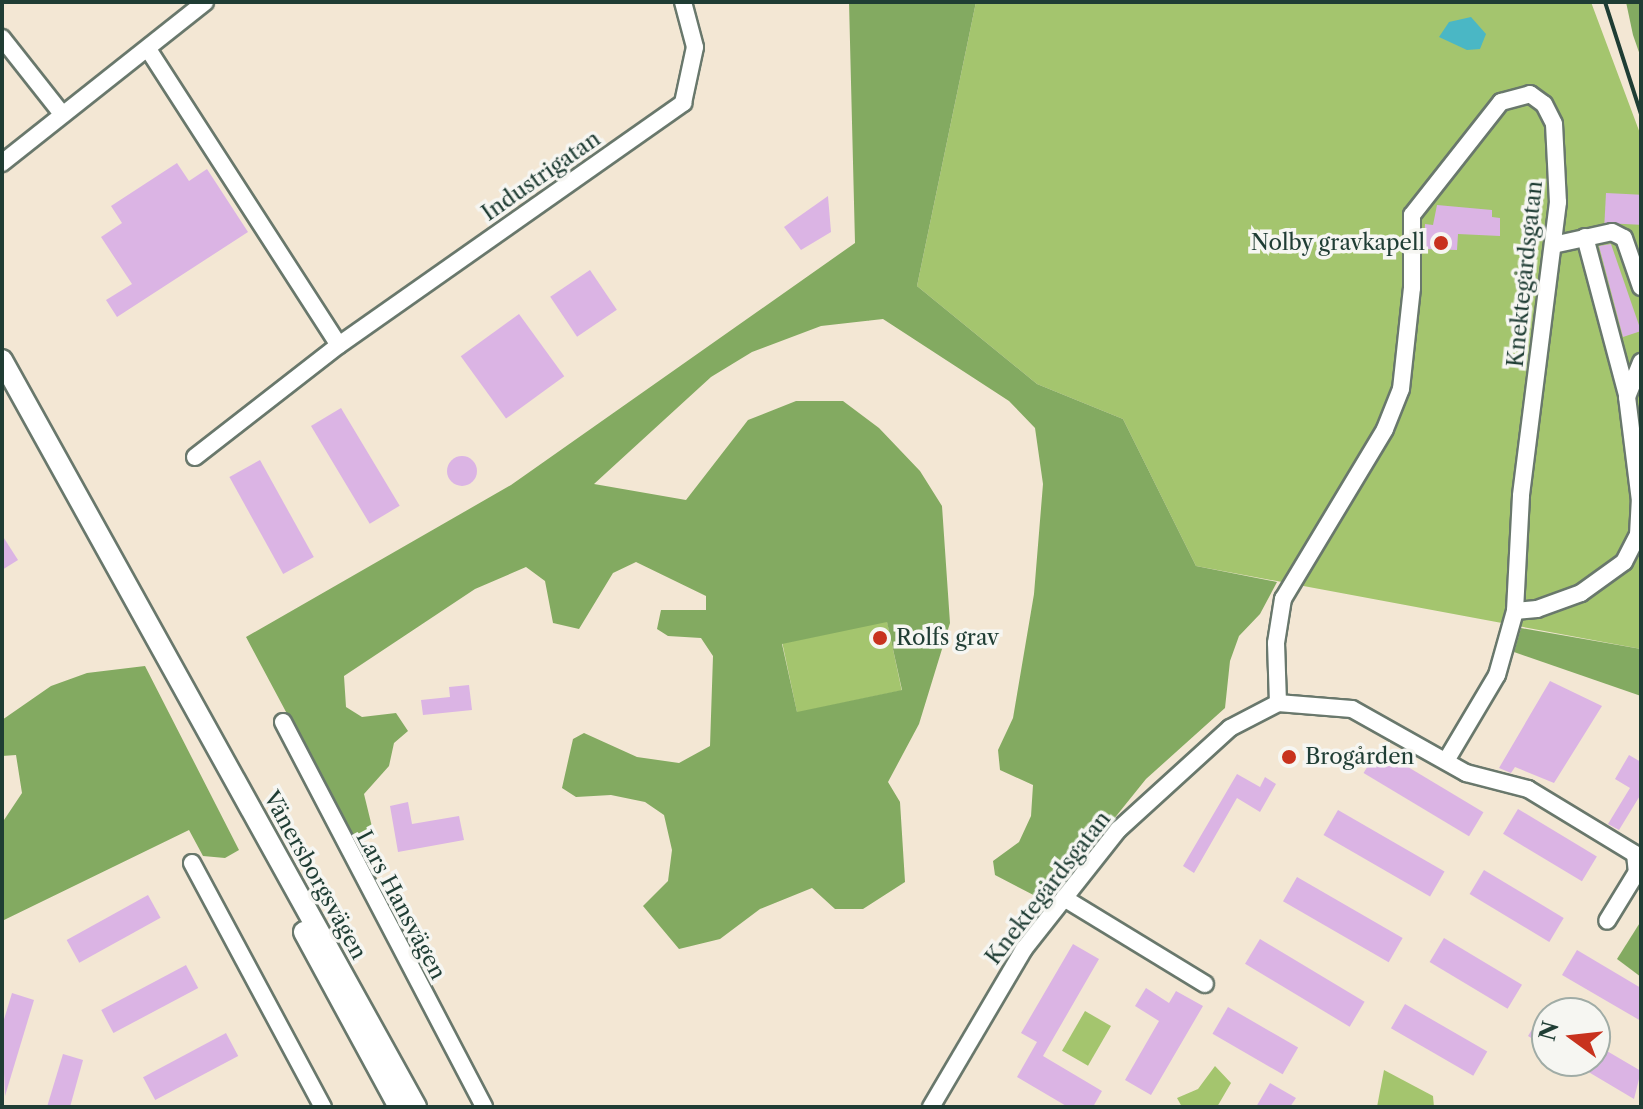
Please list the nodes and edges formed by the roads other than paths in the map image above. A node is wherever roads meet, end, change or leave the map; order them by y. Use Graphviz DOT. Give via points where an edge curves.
graph roads {
  1 [pos="205,2"];
  2 [pos="683,2"];
  3 [pos="2,38"];
  4 [pos="148,49"];
  5 [pos="62,114"];
  6 [pos="2,163"];
  7 [pos="1585,237"];
  8 [pos="1553,245"];
  9 [pos="1641,287"];
  10 [pos="339,345"];
  11 [pos="2,360"];
  12 [pos="1641,362"];
  13 [pos="1627,397"];
  14 [pos="195,457"];
  15 [pos="1515,611"];
  16 [pos="171,668"];
  17 [pos="1278,703"];
  18 [pos="283,722"];
  19 [pos="1446,761"];
  20 [pos="192,863"];
  21 [pos="1064,898"];
  22 [pos="1607,921"];
  23 [pos="1205,984"];
  24 [pos="323,1107"];
  25 [pos="399,1107"];
  26 [pos="416,1107"];
  27 [pos="484,1107"];
  28 [pos="931,1107"];
  1 -- 4 [label="street"];
  2 -- 10 [label="street, Industrigatan" via="695,47 683,103"];
  3 -- 5 [label="street"];
  4 -- 5 [label="street"];
  4 -- 10 [label="street"];
  5 -- 6 [label="street"];
  7 -- 8 [label="street"];
  7 -- 9 [label="street" via="1612,232 1624,238"];
  7 -- 13 [label="street"];
  8 -- 15 [label="street, Knektegårdsgatan" via="1521,496"];
  8 -- 17 [label="street, Knektegårdsgatan" via="1558,202 1554,124 1530,94 1514,96 1501,102 1412,215 1412,288 1401,389 1385,429 1283,599 1276,643"];
  10 -- 14 [label="street, Industrigatan"];
  11 -- 16 [label="main road, Vänersborgsvägen"];
  12 -- 13 [label="street"];
  13 -- 15 [label="street" via="1640,501 1638,535 1624,562 1581,593"];
  15 -- 19 [label="street, Knektegårdsgatan" via="1497,675"];
  16 -- 25 [label="main road, Vänersborgsvägen"];
  16 -- 26 [label="main road, Vänersborgsvägen"];
  17 -- 19 [label="street" via="1352,709"];
  17 -- 21 [label="street, Knektegårdsgatan" via="1230,728 1187,764 1118,830"];
  18 -- 27 [label="street, Lars Hansvägen"];
  19 -- 22 [label="street" via="1484,779 1528,789 1635,854 1637,872"];
  20 -- 24 [label="street"];
  21 -- 23 [label="street"];
  21 -- 28 [label="street, Knektegårdsgatan" via="983,1014"];
}
